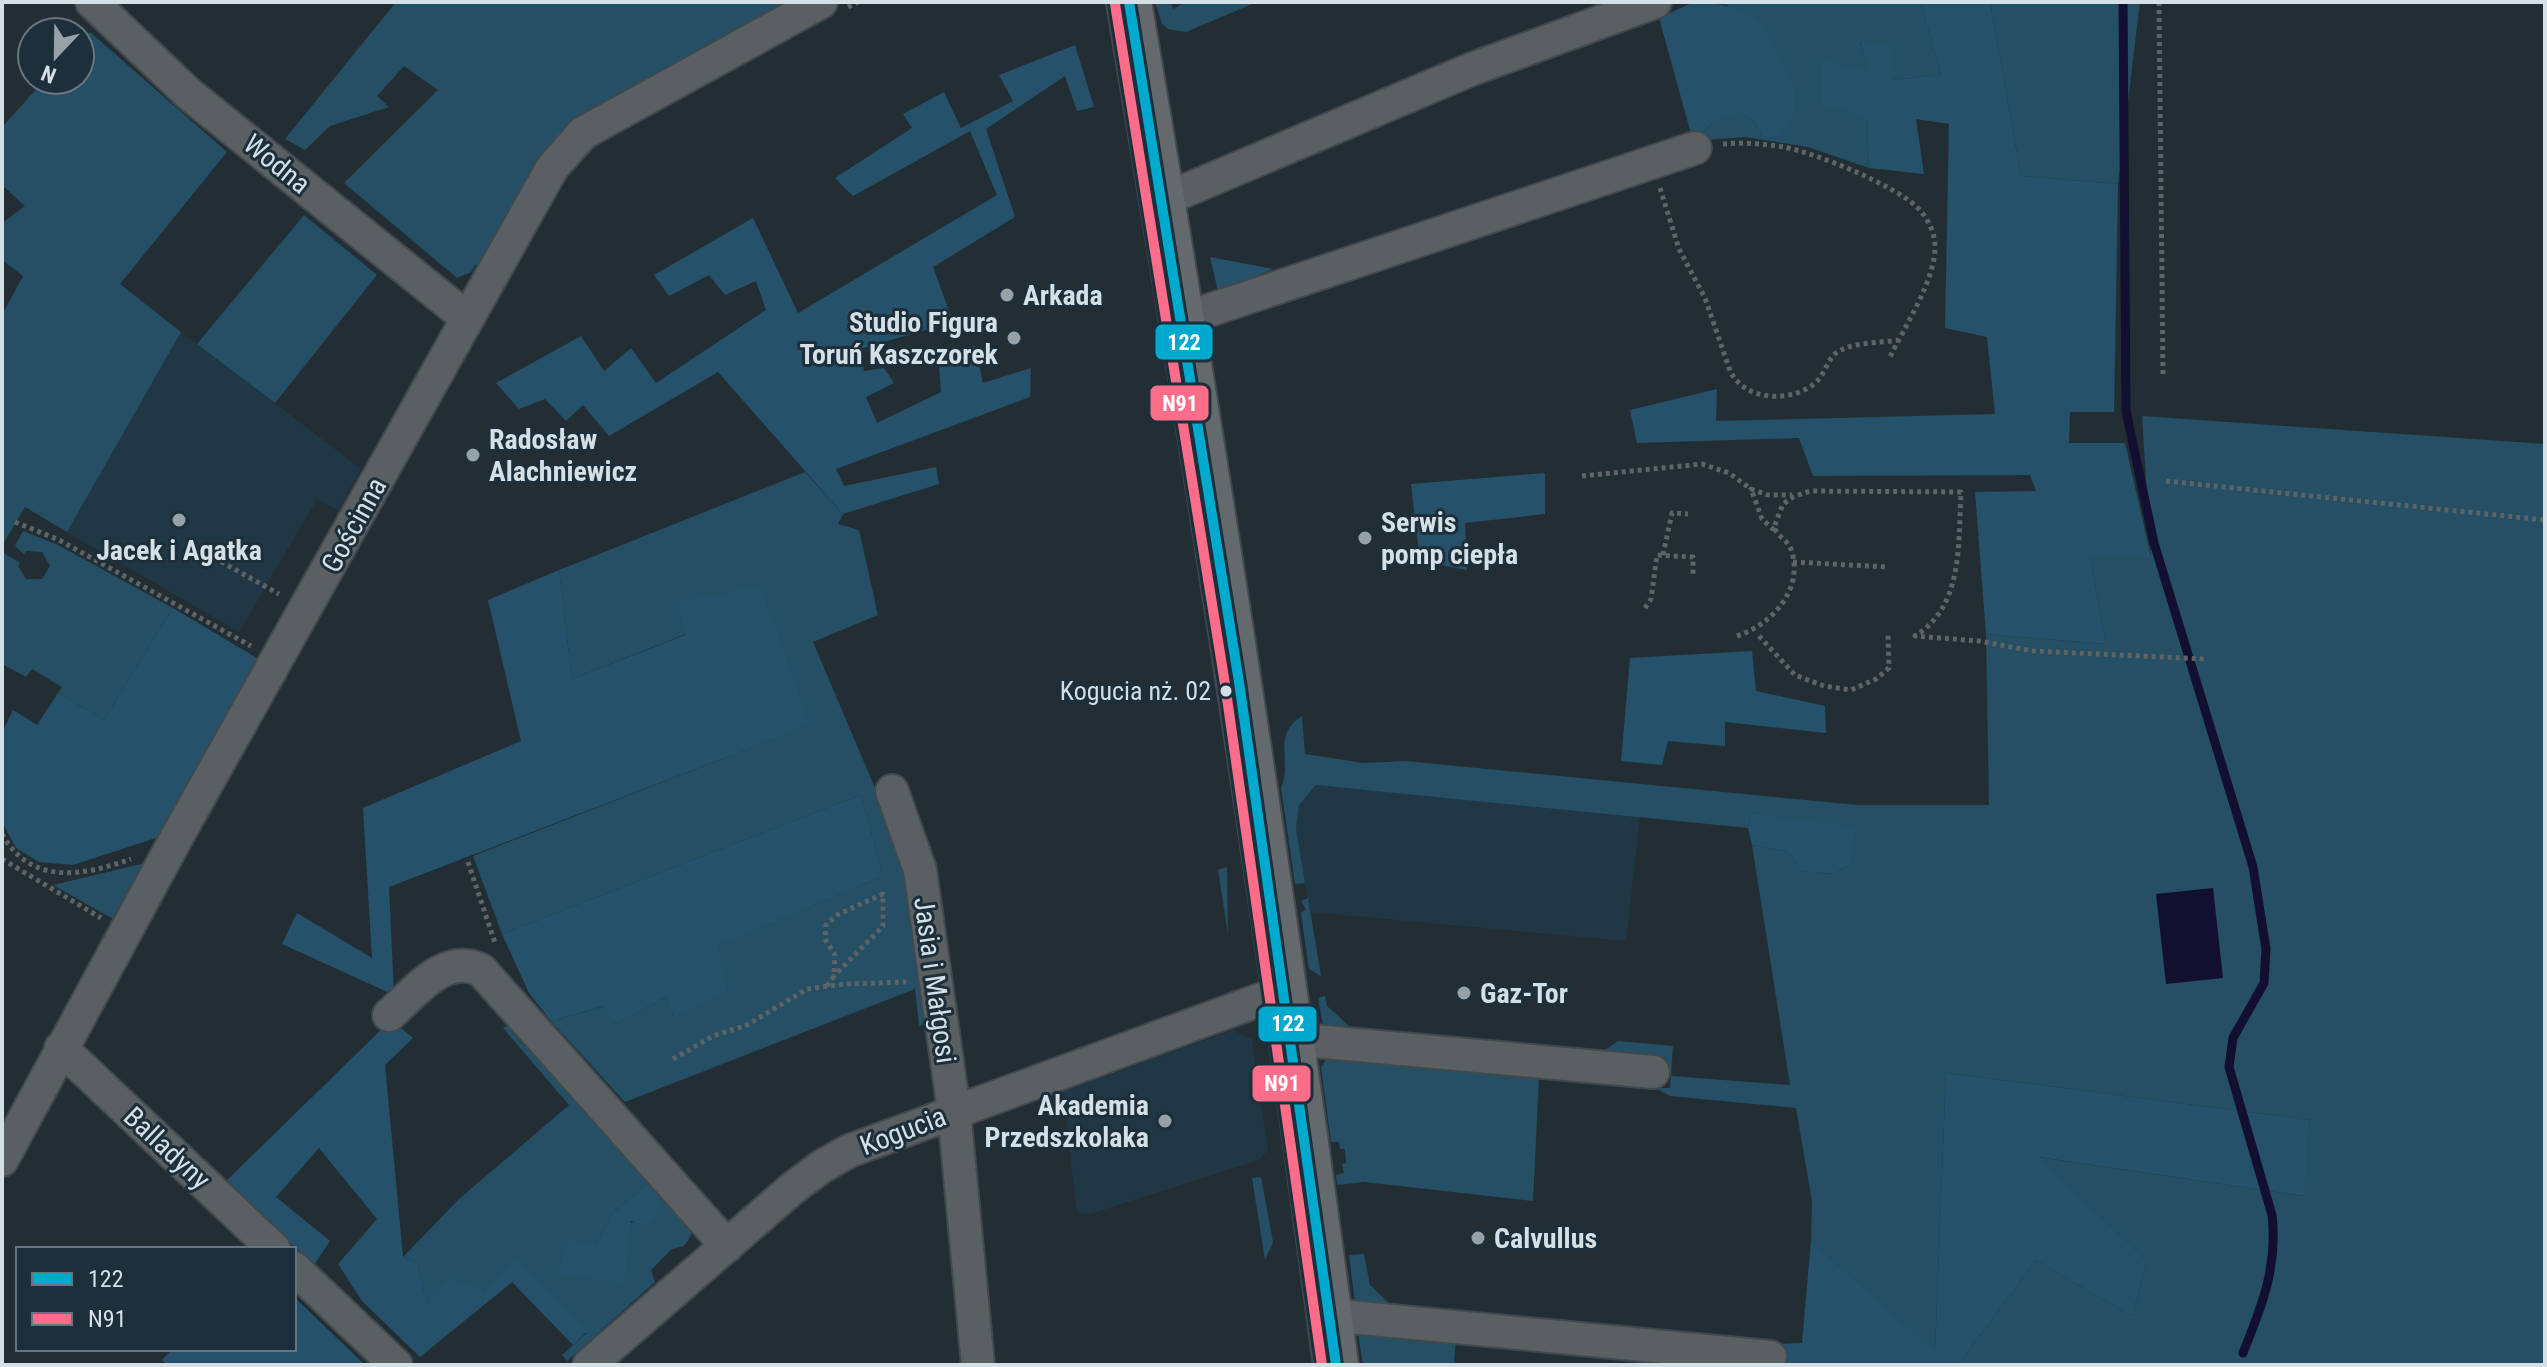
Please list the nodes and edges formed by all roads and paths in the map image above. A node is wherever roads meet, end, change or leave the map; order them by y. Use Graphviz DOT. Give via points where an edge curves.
graph roads {
  1 [pos="92,2"];
  2 [pos="858,2"];
  3 [pos="1129,2"];
  4 [pos="1655,2"];
  5 [pos="2159,2"];
  6 [pos="833,6"];
  7 [pos="1695,148"];
  8 [pos="1652,163"];
  9 [pos="1163,200"];
  10 [pos="467,318"];
  11 [pos="1183,319"];
  12 [pos="1898,340"];
  13 [pos="1890,357"];
  14 [pos="2163,375"];
  15 [pos="1582,476"];
  16 [pos="2166,481"];
  17 [pos="1751,489"];
  18 [pos="1803,492"];
  19 [pos="1688,514"];
  20 [pos="2545,520"];
  21 [pos="15,522"];
  22 [pos="1774,531"];
  23 [pos="200,550"];
  24 [pos="1663,555"];
  25 [pos="1793,562"];
  26 [pos="1888,567"];
  27 [pos="1693,577"];
  28 [pos="1645,608"];
  29 [pos="305,609"];
  30 [pos="1888,635"];
  31 [pos="1737,636"];
  32 [pos="1759,636"];
  33 [pos="2203,658"];
  34 [pos="277,660"];
  35 [pos="892,791"];
  36 [pos="2,834"];
  37 [pos="178,835"];
  38 [pos="2,859"];
  39 [pos="468,862"];
  40 [pos="110,923"];
  41 [pos="497,950"];
  42 [pos="834,976"];
  43 [pos="936,981"];
  44 [pos="826,987"];
  45 [pos="1284,991"];
  46 [pos="389,1015"];
  47 [pos="1292,1039"];
  48 [pos="61,1048"];
  49 [pos="673,1059"];
  50 [pos="1653,1072"];
  51 [pos="954,1111"];
  52 [pos="2,1160"];
  53 [pos="727,1246"];
  54 [pos="272,1247"];
  55 [pos="296,1270"];
  56 [pos="1329,1315"];
  57 [pos="1770,1357"];
  58 [pos="396,1365"];
  59 [pos="589,1365"];
  60 [pos="978,1365"];
  61 [pos="1336,1365"];
  1 -- 10 [label="street, Wodna" via="189,94"];
  2 -- 6 [label="path"];
  3 -- 9 [label="main road"];
  4 -- 9 [label="street" via="1472,69"];
  5 -- 14 [label="path"];
  6 -- 10 [label="street, Gościnna" via="583,133 552,168"];
  7 -- 8 [label="street"];
  7 -- 12 [label="path" via="1745,144 1807,153 1915,206 1930,224 1934,257"];
  8 -- 11 [label="street"];
  8 -- 12 [label="path" via="1679,249 1741,386 1764,395 1790,394 1814,384 1841,350"];
  9 -- 11 [label="main road"];
  10 -- 29 [label="street, Gościnna"];
  11 -- 45 [label="main road"];
  12 -- 13 [label="path"];
  15 -- 17 [label="path" via="1702,464 1729,473"];
  16 -- 20 [label="path"];
  17 -- 18 [label="path" via="1768,495"];
  17 -- 22 [label="path" via="1762,519"];
  18 -- 22 [label="path" via="1780,509"];
  18 -- 33 [label="path" via="1961,492 1952,588 1937,615 1915,636 2033,651"];
  19 -- 24 [label="path" via="1672,513"];
  21 -- 34 [label="path" via="59,540"];
  22 -- 25 [label="path" via="1791,547"];
  23 -- 29 [label="path"];
  24 -- 27 [label="path" via="1693,557"];
  24 -- 28 [label="path" via="1657,555"];
  25 -- 26 [label="path"];
  25 -- 31 [label="path" via="1781,606 1758,628"];
  29 -- 34 [label="street, Gościnna"];
  30 -- 32 [label="path" via="1889,668 1851,690 1795,675"];
  34 -- 37 [label="street, Gościnna"];
  35 -- 43 [label="street, Jasia i Małgosi" via="920,870"];
  36 -- 37 [label="path" via="26,864 43,872 108,867"];
  37 -- 48 [label="street, Gościnna"];
  38 -- 40 [label="path"];
  39 -- 41 [label="path"];
  42 -- 42 [label="path" via="835,955 825,939 826,925 883,894 883,926"];
  42 -- 44 [label="path"];
  43 -- 44 [label="path"];
  43 -- 51 [label="street, Jasia i Małgosi"];
  44 -- 49 [label="path" via="807,989 747,1025 713,1036"];
  45 -- 47 [label="main road"];
  45 -- 51 [label="street, Kogucia"];
  46 -- 53 [label="street" via="445,968 461,964 481,970"];
  47 -- 50 [label="street"];
  47 -- 56 [label="main road"];
  48 -- 52 [label="street, Gościnna"];
  48 -- 54 [label="street, Balladyny"];
  51 -- 53 [label="street, Kogucia" via="821,1167"];
  51 -- 60 [label="street, Jasia i Małgosi"];
  53 -- 59 [label="street, Kogucia"];
  55 -- 58 [label="street"];
  56 -- 57 [label="street"];
  56 -- 61 [label="main road"];
}
